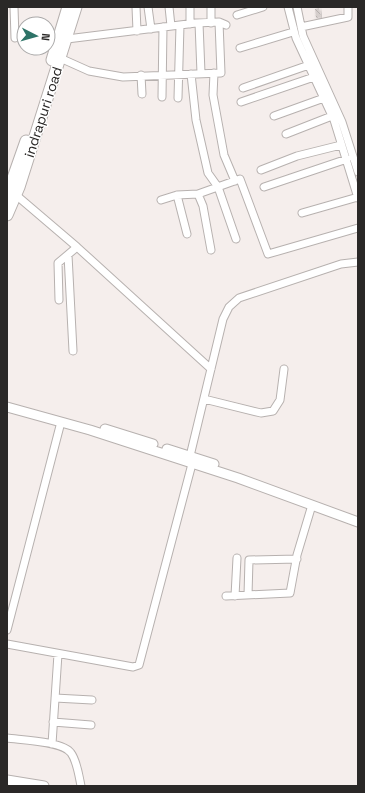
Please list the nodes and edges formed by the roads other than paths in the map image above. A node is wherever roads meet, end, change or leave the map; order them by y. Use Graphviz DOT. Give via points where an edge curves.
graph roads {
  1 [pos="14,7"];
  2 [pos="68,7"];
  3 [pos="76,7"];
  4 [pos="136,7"];
  5 [pos="148,7"];
  6 [pos="169,7"];
  7 [pos="190,7"];
  8 [pos="211,7"];
  9 [pos="263,7"];
  10 [pos="288,7"];
  11 [pos="297,7"];
  12 [pos="348,7"];
  13 [pos="237,15"];
  14 [pos="199,23"];
  15 [pos="219,23"];
  16 [pos="190,24"];
  17 [pos="180,25"];
  18 [pos="172,26"];
  19 [pos="163,27"];
  20 [pos="301,27"];
  21 [pos="152,29"];
  22 [pos="137,31"];
  23 [pos="293,32"];
  24 [pos="15,38"];
  25 [pos="67,39"];
  26 [pos="240,48"];
  27 [pos="60,58"];
  28 [pos="308,65"];
  29 [pos="214,73"];
  30 [pos="162,74"];
  31 [pos="180,74"];
  32 [pos="191,74"];
  33 [pos="201,74"];
  34 [pos="141,75"];
  35 [pos="314,77"];
  36 [pos="243,88"];
  37 [pos="142,94"];
  38 [pos="162,97"];
  39 [pos="178,98"];
  40 [pos="324,98"];
  41 [pos="241,102"];
  42 [pos="274,116"];
  43 [pos="332,116"];
  44 [pos="286,134"];
  45 [pos="341,145"];
  46 [pos="347,160"];
  47 [pos="262,170"];
  48 [pos="358,172"];
  49 [pos="235,181"];
  50 [pos="218,187"];
  51 [pos="264,187"];
  52 [pos="198,194"];
  53 [pos="12,195"];
  54 [pos="178,195"];
  55 [pos="358,197"];
  56 [pos="161,200"];
  57 [pos="302,213"];
  58 [pos="7,215"];
  59 [pos="358,228"];
  60 [pos="187,234"];
  61 [pos="236,239"];
  62 [pos="77,247"];
  63 [pos="211,250"];
  64 [pos="68,255"];
  65 [pos="358,262"];
  66 [pos="59,300"];
  67 [pos="73,351"];
  68 [pos="284,368"];
  69 [pos="211,369"];
  70 [pos="204,399"];
  71 [pos="7,402"];
  72 [pos="7,407"];
  73 [pos="60,422"];
  74 [pos="191,460"];
  75 [pos="269,486"];
  76 [pos="312,505"];
  77 [pos="358,516"];
  78 [pos="358,522"];
  79 [pos="237,558"];
  80 [pos="297,559"];
  81 [pos="248,595"];
  82 [pos="226,596"];
  83 [pos="235,596"];
  84 [pos="7,630"];
  85 [pos="7,644"];
  86 [pos="58,654"];
  87 [pos="55,698"];
  88 [pos="92,700"];
  89 [pos="54,722"];
  90 [pos="91,725"];
  91 [pos="7,738"];
  92 [pos="52,744"];
  93 [pos="7,780"];
  94 [pos="44,786"];
  95 [pos="81,786"];
  1 -- 24 [label="street"];
  2 -- 53 [label="main road, indrapuri road"];
  3 -- 25 [label="main road, indrapuri road"];
  4 -- 22 [label="street"];
  5 -- 21 [label="street"];
  6 -- 18 [label="street"];
  7 -- 16 [label="street"];
  8 -- 15 [label="street"];
  9 -- 13 [label="street"];
  10 -- 23 [label="street"];
  11 -- 20 [label="street"];
  12 -- 20 [label="street" via="348,17"];
  14 -- 15 [label="street"];
  14 -- 16 [label="street"];
  14 -- 33 [label="street"];
  15 -- 29 [label="street" via="221,73"];
  16 -- 17 [label="street"];
  17 -- 18 [label="street"];
  17 -- 31 [label="street"];
  18 -- 19 [label="street"];
  19 -- 21 [label="street"];
  19 -- 30 [label="street"];
  20 -- 48 [label="street" via="342,122"];
  21 -- 22 [label="street"];
  22 -- 25 [label="street"];
  23 -- 26 [label="street"];
  23 -- 28 [label="street"];
  25 -- 27 [label="main road, indrapuri road"];
  27 -- 34 [label="street" via="89,71 123,77"];
  27 -- 53 [label="main road, indrapuri road"];
  28 -- 35 [label="street"];
  28 -- 36 [label="street"];
  29 -- 33 [label="street"];
  29 -- 49 [label="street" via="213,95 224,155"];
  30 -- 31 [label="street"];
  30 -- 34 [label="street"];
  30 -- 38 [label="street"];
  31 -- 32 [label="street"];
  31 -- 39 [label="street"];
  32 -- 33 [label="street"];
  32 -- 50 [label="street" via="193,101 208,173"];
  34 -- 37 [label="street"];
  35 -- 40 [label="street"];
  35 -- 41 [label="street"];
  40 -- 42 [label="street"];
  40 -- 43 [label="street"];
  43 -- 44 [label="street"];
  43 -- 45 [label="street"];
  45 -- 46 [label="street"];
  45 -- 47 [label="street" via="297,156"];
  46 -- 51 [label="street"];
  46 -- 55 [label="street"];
  49 -- 50 [label="street"];
  49 -- 59 [label="street" via="240,179 268,254"];
  50 -- 52 [label="street"];
  50 -- 61 [label="street"];
  52 -- 54 [label="street"];
  52 -- 63 [label="street" via="203,206"];
  53 -- 58 [label="main road, indrapuri road"];
  53 -- 62 [label="street"];
  54 -- 56 [label="street"];
  54 -- 60 [label="street"];
  55 -- 57 [label="street"];
  62 -- 64 [label="street"];
  62 -- 69 [label="street"];
  64 -- 66 [label="street" via="58,263"];
  64 -- 67 [label="street"];
  65 -- 69 [label="street" via="341,264 233,302 223,319"];
  68 -- 70 [label="street" via="280,400 273,411 261,413"];
  69 -- 70 [label="street"];
  70 -- 74 [label="street"];
  71 -- 74 [label="street" via="85,422"];
  72 -- 73 [label="street"];
  73 -- 74 [label="street"];
  73 -- 84 [label="street"];
  74 -- 75 [label="street"];
  74 -- 86 [label="street" via="139,665 133,667"];
  75 -- 76 [label="street"];
  75 -- 77 [label="street"];
  76 -- 78 [label="street"];
  76 -- 80 [label="street"];
  79 -- 83 [label="street"];
  80 -- 81 [label="street" via="290,593"];
  80 -- 81 [label="street" via="249,560"];
  81 -- 83 [label="street"];
  82 -- 83 [label="street"];
  85 -- 86 [label="street"];
  86 -- 87 [label="street"];
  87 -- 88 [label="street"];
  87 -- 89 [label="street"];
  89 -- 90 [label="street"];
  89 -- 92 [label="street"];
  91 -- 92 [label="street"];
  92 -- 95 [label="street" via="72,754"];
  93 -- 94 [label="street"];
}
